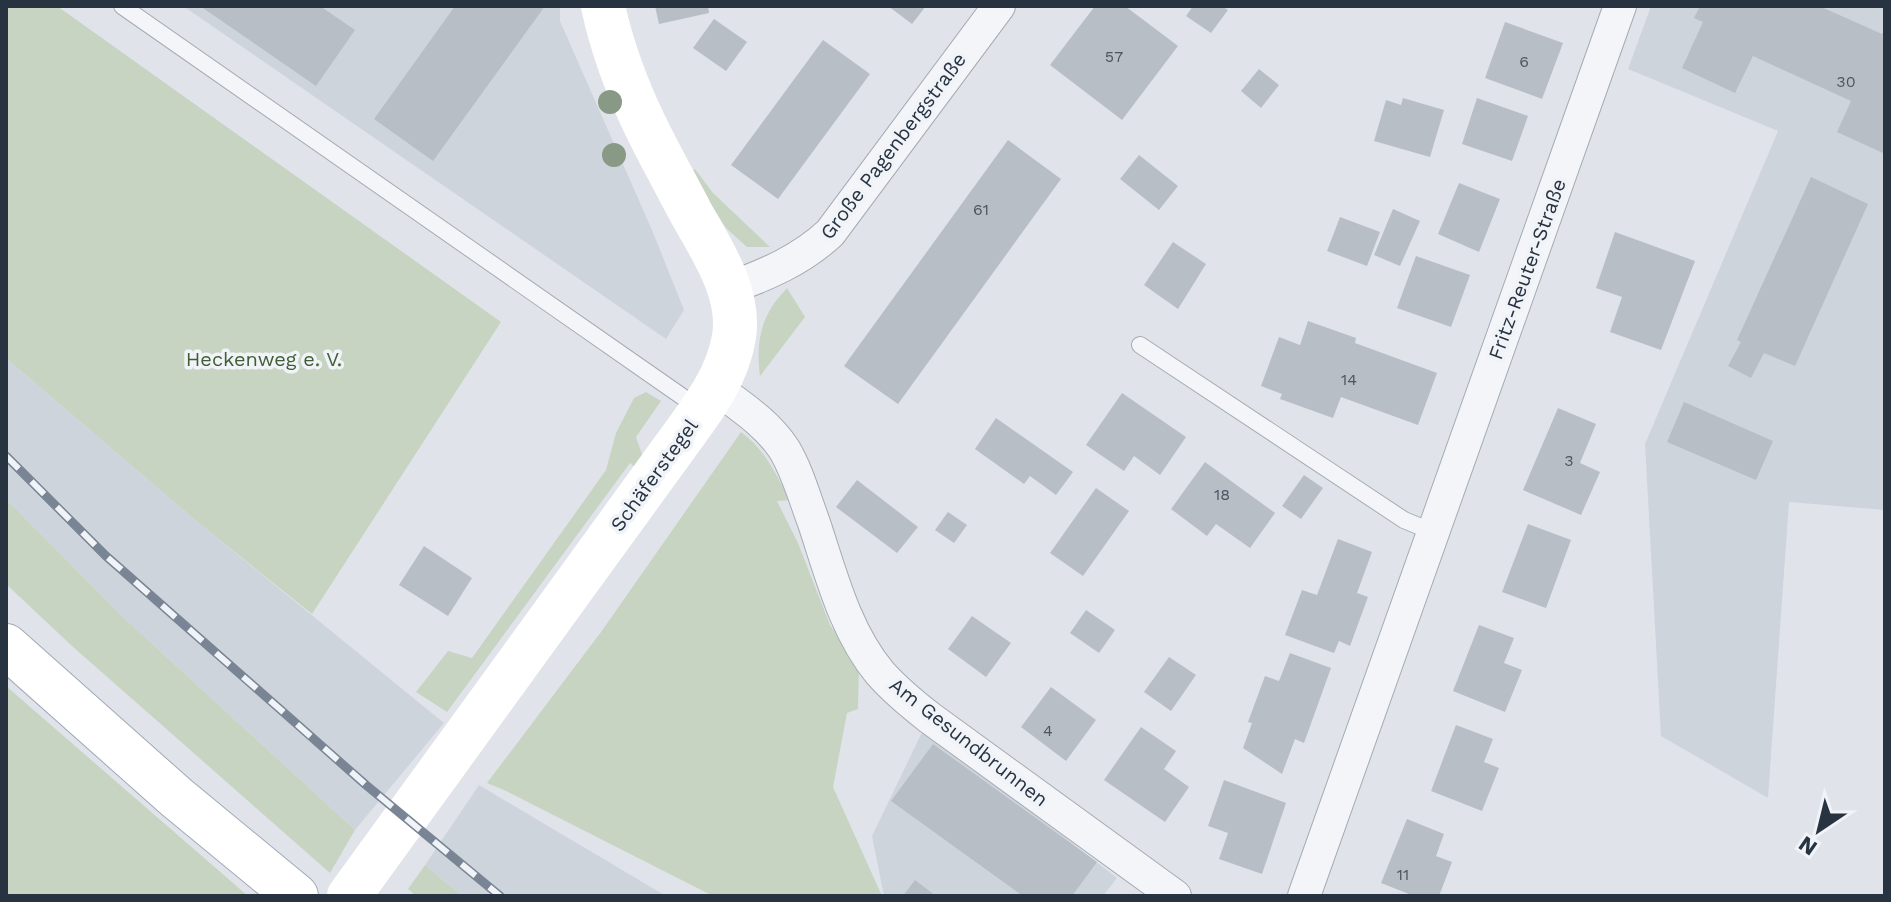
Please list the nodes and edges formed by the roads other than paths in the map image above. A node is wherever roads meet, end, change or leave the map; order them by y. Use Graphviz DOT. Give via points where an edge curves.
graph roads {
  1 [pos="122,6"];
  2 [pos="603,6"];
  3 [pos="999,6"];
  4 [pos="1620,6"];
  5 [pos="729,288"];
  6 [pos="1140,345"];
  7 [pos="708,399"];
  8 [pos="1433,532"];
  9 [pos="6,646"];
  10 [pos="291,892"];
  11 [pos="349,896"];
  12 [pos="1175,896"];
  13 [pos="1304,896"];
  1 -- 7 [label="lane" via="480,258"];
  2 -- 5 [label="main road, Schäferstegel" via="634,101"];
  3 -- 5 [label="street, Große Pagenbergstraße" via="830,233 783,266"];
  4 -- 8 [label="street, Fritz-Reuter-Straße"];
  5 -- 7 [label="main road, Schäferstegel" via="734,336 727,366"];
  6 -- 8 [label="lane" via="1404,520"];
  7 -- 11 [label="main road, Schäferstegel"];
  7 -- 12 [label="street, Am Gesundbrunnen" via="758,420 785,451 847,619 880,673 930,718"];
  8 -- 13 [label="street, Fritz-Reuter-Straße"];
  9 -- 10 [label="main road"];
}
